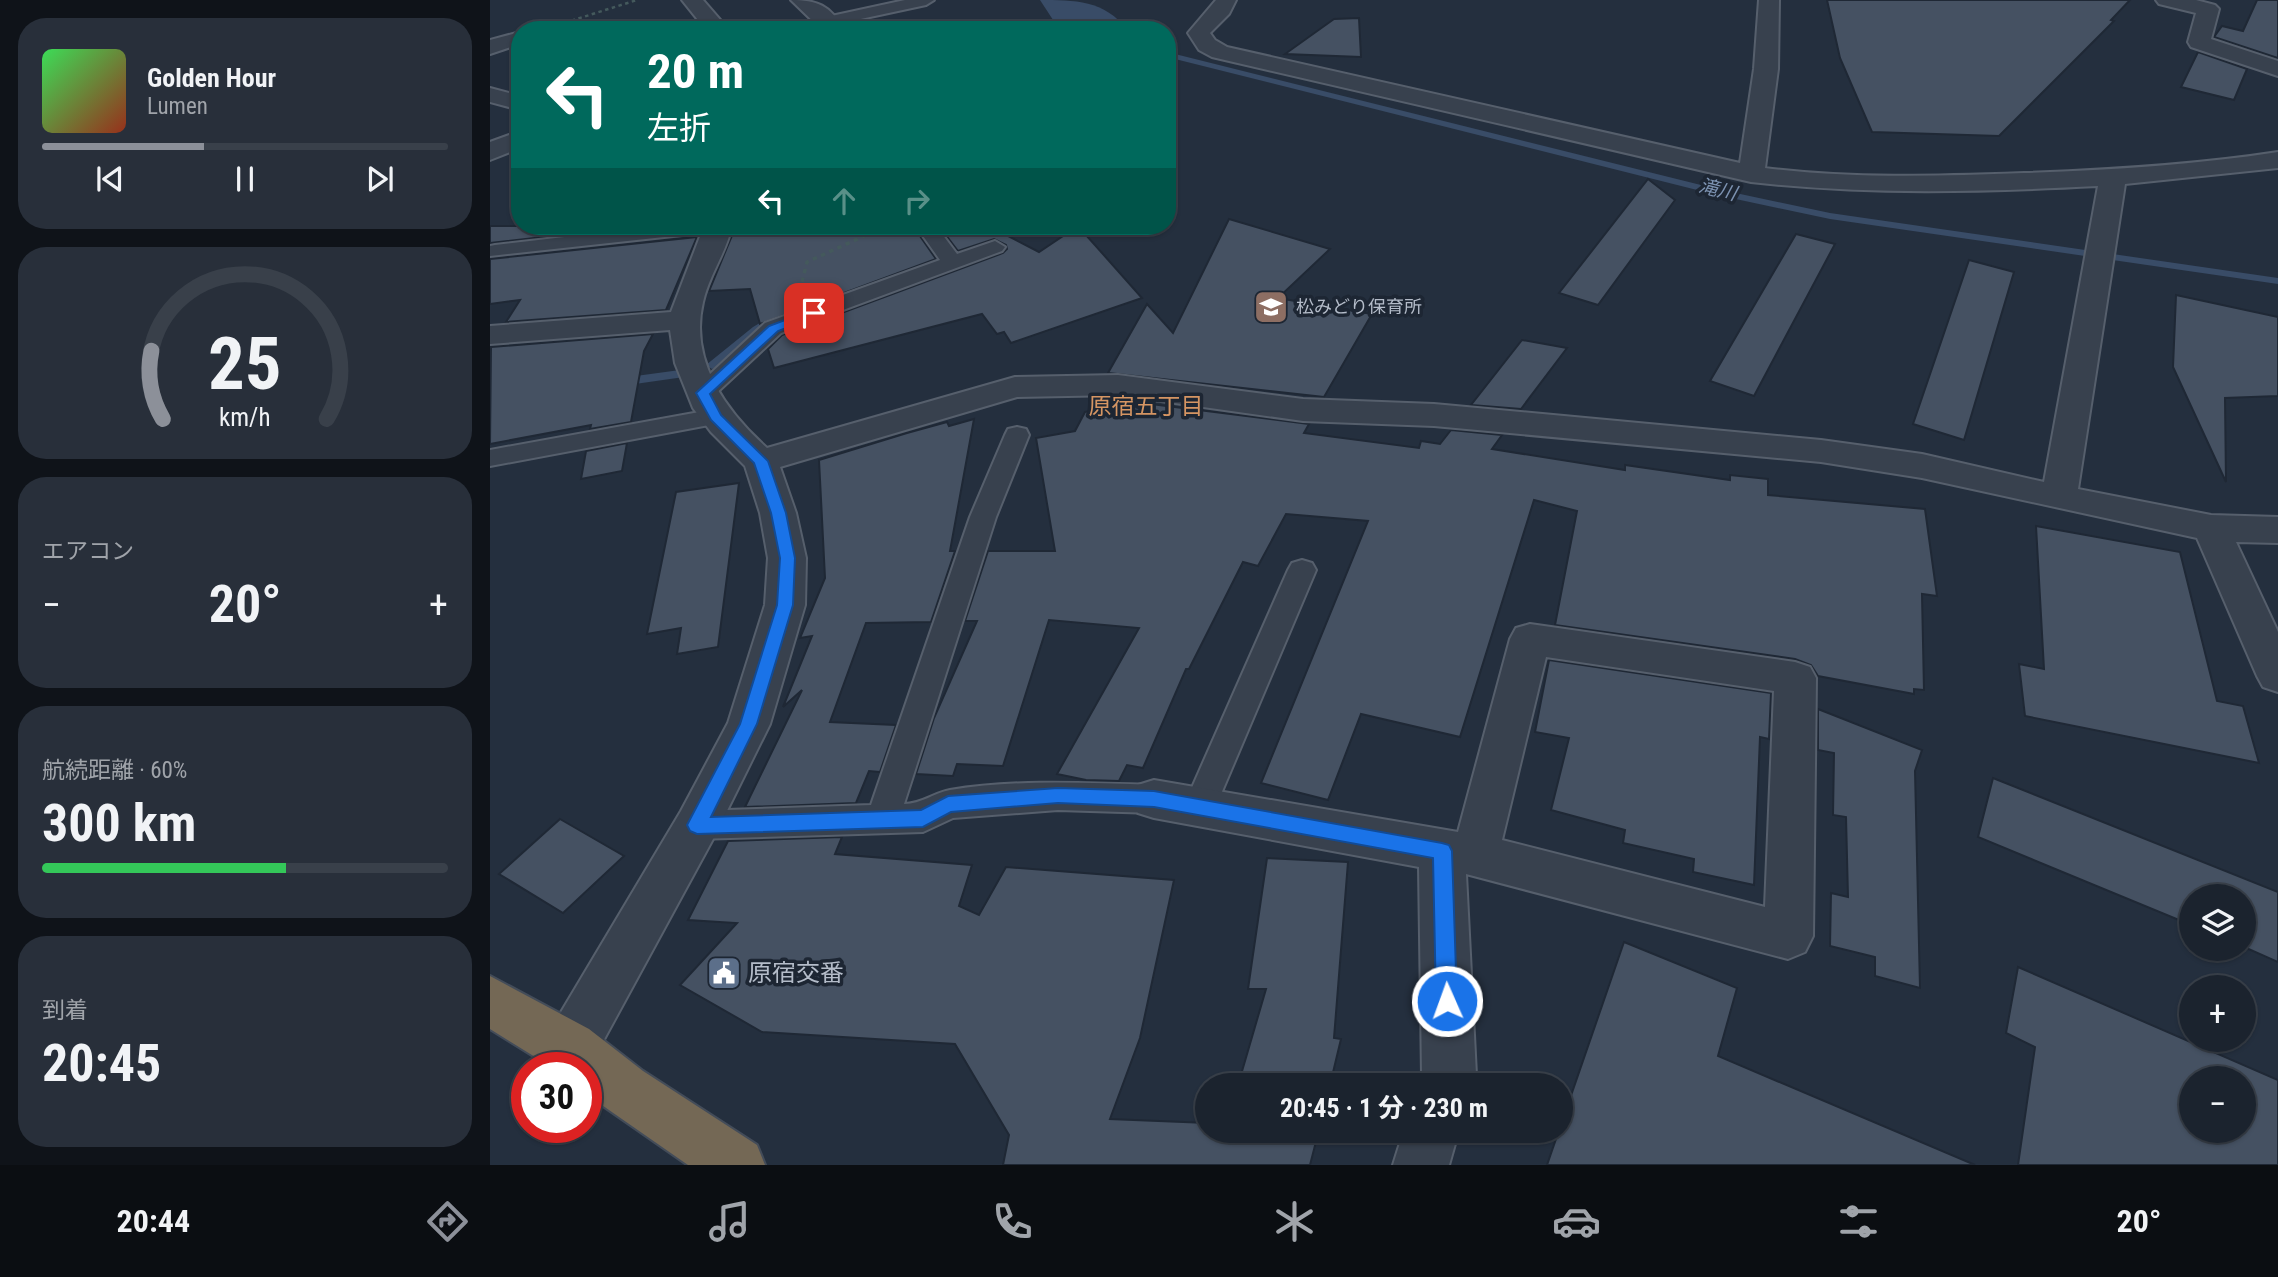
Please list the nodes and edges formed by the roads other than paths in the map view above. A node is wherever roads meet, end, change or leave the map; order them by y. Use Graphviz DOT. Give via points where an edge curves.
graph roads {
  1 [pos="692,0"];
  2 [pos="801,0"];
  3 [pos="926,0"];
  4 [pos="1226,0"];
  5 [pos="1769,0"];
  6 [pos="2166,0"];
  7 [pos="712,21"];
  8 [pos="825,21"];
  9 [pos="849,21"];
  10 [pos="511,40"];
  11 [pos="490,47"];
  12 [pos="2278,69"];
  13 [pos="490,95"];
  14 [pos="511,101"];
  15 [pos="511,142"];
  16 [pos="490,152"];
  17 [pos="2278,160"];
  18 [pos="1751,174"];
  19 [pos="2113,178"];
  20 [pos="536,235"];
  21 [pos="633,235"];
  22 [pos="716,235"];
  23 [pos="933,235"];
  24 [pos="530,247"];
  25 [pos="995,247"];
  26 [pos="495,251"];
  27 [pos="953,263"];
  28 [pos="685,320"];
  29 [pos="490,335"];
  30 [pos="709,405"];
  31 [pos="1017,435"];
  32 [pos="490,458"];
  33 [pos="761,461"];
  34 [pos="2059,497"];
  35 [pos="2211,528"];
  36 [pos="2278,530"];
  37 [pos="1302,570"];
  38 [pos="2278,676"];
  39 [pos="1154,799"];
  40 [pos="1199,807"];
  41 [pos="883,819"];
  42 [pos="697,825"];
  43 [pos="1459,853"];
  44 [pos="490,1001"];
  45 [pos="570,1048"];
  46 [pos="1449,1073"];
  47 [pos="1428,1143"];
  48 [pos="715,1159"];
  49 [pos="1421,1165"];
  1 -- 7 [label="street"];
  2 -- 8 [label="street"];
  3 -- 9 [label="lane"];
  4 -- 18 [label="street" via="1199,33 1207,45 1220,52"];
  5 -- 18 [label="street" via="1766,69"];
  6 -- 12 [label="street" via="2208,9 2199,43"];
  10 -- 11 [label="street"];
  13 -- 14 [label="street"];
  15 -- 16 [label="street"];
  17 -- 19 [label="street"];
  18 -- 19 [label="street" via="1816,184 1898,186"];
  19 -- 34 [label="street"];
  20 -- 24 [label="lane"];
  21 -- 24 [label="lane"];
  22 -- 28 [label="street"];
  23 -- 27 [label="lane"];
  24 -- 26 [label="lane"];
  25 -- 27 [label="lane"];
  27 -- 30 [label="lane" via="773,328"];
  28 -- 29 [label="street"];
  28 -- 30 [label="street" via="685,338"];
  30 -- 32 [label="lane"];
  30 -- 33 [label="street"];
  31 -- 41 [label="lane" via="983,517"];
  33 -- 34 [label="street" via="1015,387 1118,384 1303,410 1434,415 1821,451 1922,466"];
  33 -- 42 [label="street" via="787,558 785,605 749,724"];
  34 -- 35 [label="street"];
  35 -- 36 [label="street"];
  35 -- 38 [label="street"];
  37 -- 40 [label="lane"];
  39 -- 40 [label="street"];
  39 -- 41 [label="lane" via="1058,796 948,804 923,818"];
  40 -- 43 [label="street"];
  41 -- 42 [label="lane"];
  42 -- 45 [label="street"];
  43 -- 43 [label="street" via="1788,936 1795,678 1530,639"];
  43 -- 46 [label="street"];
  44 -- 45 [label="highway"];
  45 -- 48 [label="highway"];
  47 -- 49 [label="street"];
}
